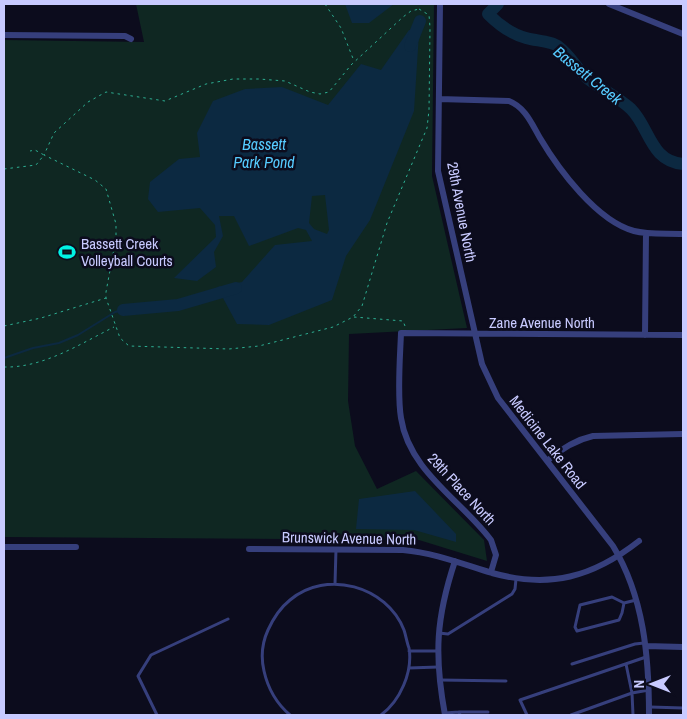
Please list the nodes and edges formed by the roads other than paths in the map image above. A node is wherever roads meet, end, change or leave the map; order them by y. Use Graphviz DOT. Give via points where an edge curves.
graph roads {
  1 [pos="440,4"];
  2 [pos="609,4"];
  3 [pos="683,34"];
  4 [pos="4,35"];
  5 [pos="131,40"];
  6 [pos="439,99"];
  7 [pos="646,233"];
  8 [pos="683,234"];
  9 [pos="404,333"];
  10 [pos="475,334"];
  11 [pos="646,335"];
  12 [pos="683,335"];
  13 [pos="683,434"];
  14 [pos="547,461"];
  15 [pos="639,541"];
  16 [pos="4,547"];
  17 [pos="76,547"];
  18 [pos="249,549"];
  19 [pos="336,549"];
  20 [pos="619,556"];
  21 [pos="455,561"];
  22 [pos="491,572"];
  23 [pos="517,578"];
  24 [pos="335,584"];
  25 [pos="637,600"];
  26 [pos="624,603"];
  27 [pos="228,619"];
  28 [pos="439,633"];
  29 [pos="645,644"];
  30 [pos="683,647"];
  31 [pos="409,651"];
  32 [pos="438,651"];
  33 [pos="646,656"];
  34 [pos="572,664"];
  35 [pos="626,664"];
  36 [pos="438,667"];
  37 [pos="409,668"];
  38 [pos="439,680"];
  39 [pos="506,680"];
  40 [pos="649,690"];
  41 [pos="632,693"];
  42 [pos="649,707"];
  43 [pos="683,708"];
  44 [pos="488,712"];
  45 [pos="444,714"];
  46 [pos="459,714"];
  47 [pos="157,715"];
  48 [pos="290,715"];
  49 [pos="381,715"];
  50 [pos="527,715"];
  51 [pos="571,715"];
  52 [pos="632,715"];
  53 [pos="650,715"];
  1 -- 6 [label="street, 29th Avenue North"];
  2 -- 3 [label="street"];
  4 -- 5 [label="street" via="125,36"];
  6 -- 7 [label="street" via="509,101 516,104 526,114 558,168 602,213 623,227"];
  6 -- 10 [label="street, 29th Avenue North" via="438,171"];
  7 -- 8 [label="street"];
  7 -- 11 [label="street"];
  9 -- 10 [label="street, Zane Avenue North"];
  9 -- 22 [label="street, 29th Place North" via="400,408 409,446 422,466 491,540 496,555"];
  10 -- 11 [label="street, Zane Avenue North"];
  10 -- 14 [label="street, Medicine Lake Road" via="482,364 498,398"];
  11 -- 12 [label="street, Zane Avenue North"];
  13 -- 14 [label="street" via="593,436 579,439"];
  14 -- 20 [label="street, Medicine Lake Road"];
  15 -- 20 [label="street"];
  16 -- 17 [label="street"];
  18 -- 19 [label="street, Brunswick Avenue North"];
  19 -- 21 [label="street, Brunswick Avenue North" via="424,552"];
  19 -- 24 [label="lane"];
  20 -- 23 [label="street, Brunswick Avenue North" via="591,571 571,577 551,580"];
  20 -- 25 [label="street, Medicine Lake Road"];
  21 -- 22 [label="street, Brunswick Avenue North"];
  21 -- 28 [label="street" via="446,588"];
  22 -- 23 [label="street, Brunswick Avenue North"];
  23 -- 28 [label="lane" via="512,594 448,634"];
  24 -- 31 [label="lane" via="357,587 377,596 393,611 404,630"];
  24 -- 48 [label="lane" via="312,588 290,599 274,617 264,639 262,663 267,686 280,707"];
  25 -- 26 [label="lane"];
  25 -- 29 [label="street, Medicine Lake Road"];
  26 -- 26 [label="lane" via="612,597 580,605 576,631 619,620"];
  27 -- 47 [label="lane" via="151,655 138,676"];
  28 -- 32 [label="street"];
  29 -- 30 [label="street"];
  29 -- 33 [label="street, Medicine Lake Road"];
  29 -- 34 [label="lane" via="635,644"];
  31 -- 32 [label="lane"];
  31 -- 37 [label="lane"];
  32 -- 36 [label="street"];
  33 -- 35 [label="lane"];
  33 -- 40 [label="street, Medicine Lake Road"];
  35 -- 41 [label="lane"];
  35 -- 50 [label="lane" via="520,700"];
  36 -- 37 [label="lane"];
  36 -- 38 [label="street"];
  37 -- 49 [label="lane" via="402,691"];
  38 -- 39 [label="lane"];
  38 -- 45 [label="street"];
  40 -- 41 [label="lane"];
  40 -- 42 [label="street, Medicine Lake Road"];
  41 -- 51 [label="lane"];
  41 -- 52 [label="lane"];
  42 -- 43 [label="lane"];
  42 -- 53 [label="street, Medicine Lake Road"];
  44 -- 46 [label="lane"];
  45 -- 46 [label="lane"];
}
